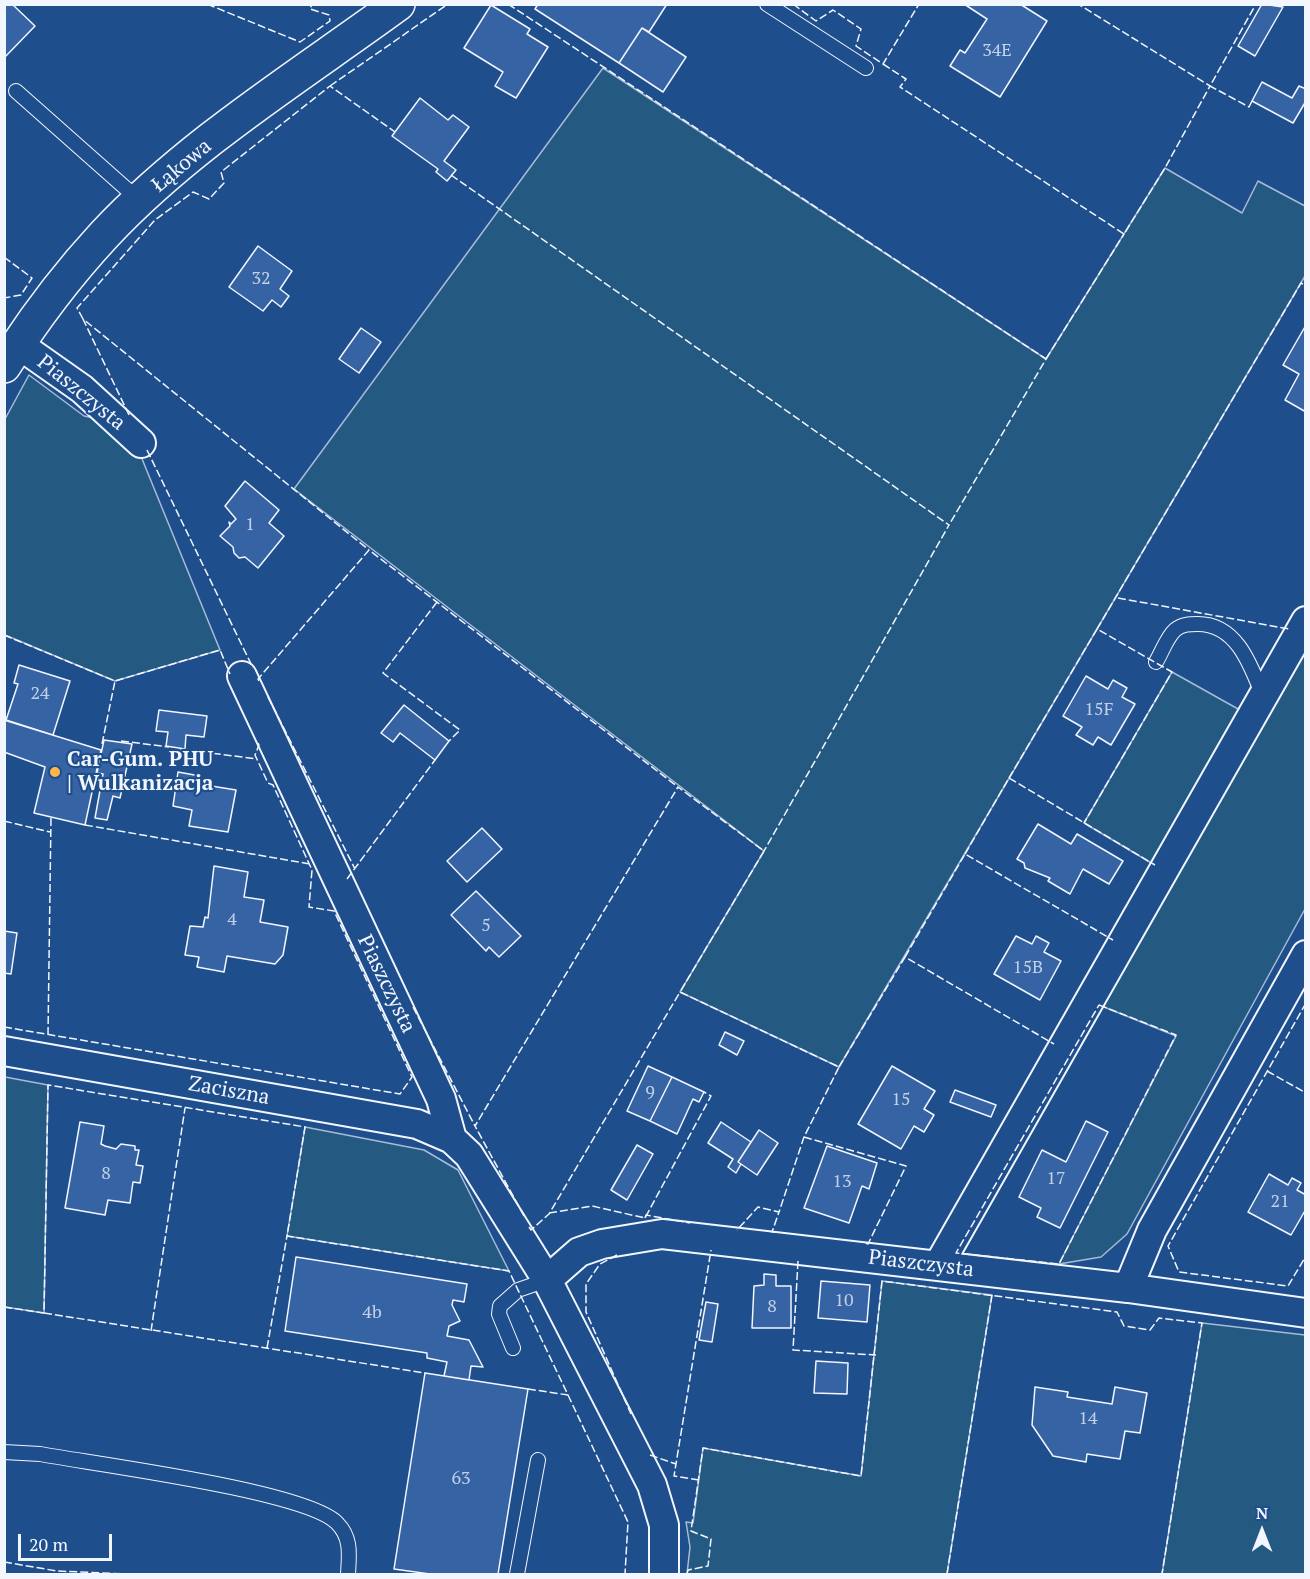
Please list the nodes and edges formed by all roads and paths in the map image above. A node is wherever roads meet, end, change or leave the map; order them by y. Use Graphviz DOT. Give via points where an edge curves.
graph roads {
  1 [pos="398,4"];
  2 [pos="767,4"];
  3 [pos="866,68"];
  4 [pos="16,91"];
  5 [pos="140,201"];
  6 [pos="11,355"];
  7 [pos="141,443"];
  8 [pos="1305,621"];
  9 [pos="1156,662"];
  10 [pos="242,676"];
  11 [pos="1263,696"];
  12 [pos="1305,955"];
  13 [pos="4,1051"];
  14 [pos="452,1138"];
  15 [pos="938,1266"];
  16 [pos="547,1280"];
  17 [pos="1128,1288"];
  18 [pos="1305,1313"];
  19 [pos="513,1348"];
  20 [pos="4,1452"];
  21 [pos="538,1460"];
  22 [pos="348,1575"];
  23 [pos="517,1575"];
  24 [pos="664,1575"];
  1 -- 5 [label="street, Łąkowa" via="239,119"];
  2 -- 3 [label="lane"];
  4 -- 5 [label="lane"];
  5 -- 6 [label="street, Łąkowa" via="104,235"];
  6 -- 7 [label="street, Piaszczysta" via="82,389"];
  8 -- 11 [label="street"];
  9 -- 11 [label="lane" via="1174,631 1182,625 1205,624 1234,639 1247,657"];
  10 -- 14 [label="street, Piaszczysta" via="441,1099"];
  11 -- 15 [label="street"];
  12 -- 17 [label="street" via="1152,1230"];
  13 -- 14 [label="street, Zaciszna" via="417,1124"];
  14 -- 16 [label="street, Piaszczysta" via="469,1155"];
  15 -- 16 [label="street, Piaszczysta" via="662,1234 579,1252"];
  15 -- 17 [label="street, Piaszczysta"];
  16 -- 19 [label="lane" via="518,1290 500,1306 499,1314"];
  16 -- 24 [label="street, Piaszczysta" via="652,1485 664,1525"];
  17 -- 18 [label="street, Piaszczysta"];
  20 -- 22 [label="lane" via="40,1454 270,1495 314,1509 337,1523 349,1543"];
  21 -- 23 [label="lane"];
}
